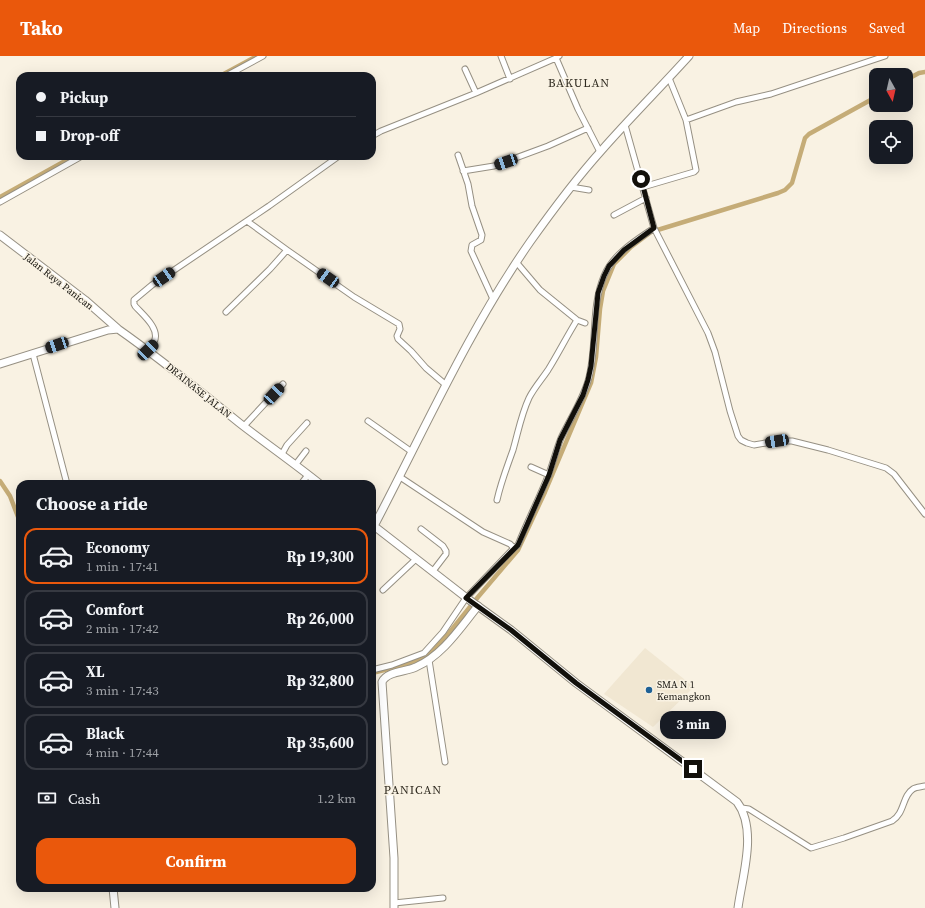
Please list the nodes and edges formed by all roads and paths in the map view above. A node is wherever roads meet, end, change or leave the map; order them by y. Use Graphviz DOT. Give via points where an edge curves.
graph roads {
  1 [pos="263,56"];
  2 [pos="501,56"];
  3 [pos="689,56"];
  4 [pos="885,56"];
  5 [pos="558,57"];
  6 [pos="465,69"];
  7 [pos="233,72"];
  8 [pos="669,78"];
  9 [pos="510,79"];
  10 [pos="476,93"];
  11 [pos="686,120"];
  12 [pos="625,125"];
  13 [pos="588,128"];
  14 [pos="376,133"];
  15 [pos="600,152"];
  16 [pos="458,155"];
  17 [pos="75,160"];
  18 [pos="333,160"];
  19 [pos="463,171"];
  20 [pos="571,187"];
  21 [pos="643,187"];
  22 [pos="589,190"];
  23 [pos="646,198"];
  24 [pos="0,202"];
  25 [pos="614,215"];
  26 [pos="247,221"];
  27 [pos="655,230"];
  28 [pos="0,235"];
  29 [pos="287,250"];
  30 [pos="517,263"];
  31 [pos="493,299"];
  32 [pos="226,312"];
  33 [pos="578,320"];
  34 [pos="586,323"];
  35 [pos="118,329"];
  36 [pos="148,350"];
  37 [pos="33,354"];
  38 [pos="0,364"];
  39 [pos="283,384"];
  40 [pos="446,385"];
  41 [pos="368,421"];
  42 [pos="307,423"];
  43 [pos="244,426"];
  44 [pos="306,451"];
  45 [pos="412,452"];
  46 [pos="282,454"];
  47 [pos="296,464"];
  48 [pos="531,466"];
  49 [pos="308,475"];
  50 [pos="549,475"];
  51 [pos="400,477"];
  52 [pos="66,480"];
  53 [pos="304,480"];
  54 [pos="315,480"];
  55 [pos="497,500"];
  56 [pos="925,514"];
  57 [pos="376,520"];
  58 [pos="376,527"];
  59 [pos="421,529"];
  60 [pos="514,548"];
  61 [pos="416,559"];
  62 [pos="433,571"];
  63 [pos="383,590"];
  64 [pos="467,598"];
  65 [pos="478,606"];
  66 [pos="429,660"];
  67 [pos="376,669"];
  68 [pos="445,762"];
  69 [pos="925,786"];
  70 [pos="742,808"];
  71 [pos="113,892"];
  72 [pos="443,898"];
  73 [pos="394,906"];
  74 [pos="114,908"];
  75 [pos="738,908"];
  1 -- 7 [label="street"];
  2 -- 9 [label="street"];
  3 -- 8 [label="main road"];
  4 -- 11 [label="street"];
  5 -- 9 [label="street"];
  5 -- 13 [label="street"];
  6 -- 10 [label="street"];
  8 -- 11 [label="street"];
  8 -- 12 [label="main road"];
  9 -- 10 [label="street"];
  10 -- 14 [label="street"];
  11 -- 21 [label="street" via="696,170"];
  12 -- 15 [label="main road"];
  12 -- 21 [label="street"];
  13 -- 15 [label="street"];
  13 -- 19 [label="street" via="506,162"];
  15 -- 20 [label="main road"];
  16 -- 19 [label="street"];
  17 -- 24 [label="street"];
  18 -- 26 [label="street"];
  19 -- 31 [label="street" via="482,235 481,240 472,245 471,251"];
  20 -- 22 [label="street"];
  20 -- 30 [label="main road" via="530,241"];
  21 -- 23 [label="street"];
  23 -- 25 [label="street"];
  23 -- 27 [label="street"];
  26 -- 29 [label="street"];
  26 -- 36 [label="street" via="134,300 135,306 148,319 153,329 155,340"];
  27 -- 50 [label="street" via="624,250 609,266 604,276 598,293 588,380 560,440"];
  27 -- 56 [label="street" via="708,333 741,440 754,445 792,441 886,468 894,474"];
  28 -- 35 [label="main road, Jalan Raya Panican" via="85,300"];
  29 -- 32 [label="street"];
  29 -- 40 [label="street" via="354,297 399,324 398,339"];
  30 -- 31 [label="main road"];
  30 -- 33 [label="street" via="540,290"];
  31 -- 40 [label="main road"];
  33 -- 34 [label="street"];
  33 -- 55 [label="street" via="529,398"];
  35 -- 36 [label="main road, DRAINASE JALAN"];
  35 -- 37 [label="main road"];
  36 -- 43 [label="main road, DRAINASE JALAN"];
  37 -- 38 [label="main road"];
  37 -- 52 [label="street"];
  39 -- 43 [label="street"];
  40 -- 45 [label="main road"];
  41 -- 45 [label="street"];
  42 -- 46 [label="street"];
  43 -- 46 [label="main road, DRAINASE JALAN"];
  44 -- 47 [label="street"];
  45 -- 51 [label="main road"];
  46 -- 47 [label="main road, DRAINASE JALAN"];
  47 -- 49 [label="main road, DRAINASE JALAN"];
  48 -- 50 [label="street"];
  49 -- 53 [label="street"];
  49 -- 54 [label="main road, DRAINASE JALAN"];
  50 -- 60 [label="street" via="518,545"];
  51 -- 57 [label="main road"];
  51 -- 60 [label="street" via="483,532"];
  58 -- 61 [label="main road"];
  59 -- 62 [label="street" via="446,551"];
  60 -- 64 [label="street"];
  61 -- 62 [label="main road"];
  61 -- 63 [label="street"];
  62 -- 64 [label="main road"];
  64 -- 65 [label="main road"];
  64 -- 67 [label="street" via="443,632 424,653"];
  65 -- 66 [label="main road"];
  65 -- 70 [label="main road"];
  66 -- 68 [label="street"];
  66 -- 73 [label="main road" via="415,668 388,675 382,682 394,858"];
  69 -- 70 [label="street" via="910,792 898,818 810,848 749,809"];
  70 -- 75 [label="main road" via="748,838"];
  71 -- 74 [label="main road"];
  72 -- 73 [label="street"];
}
